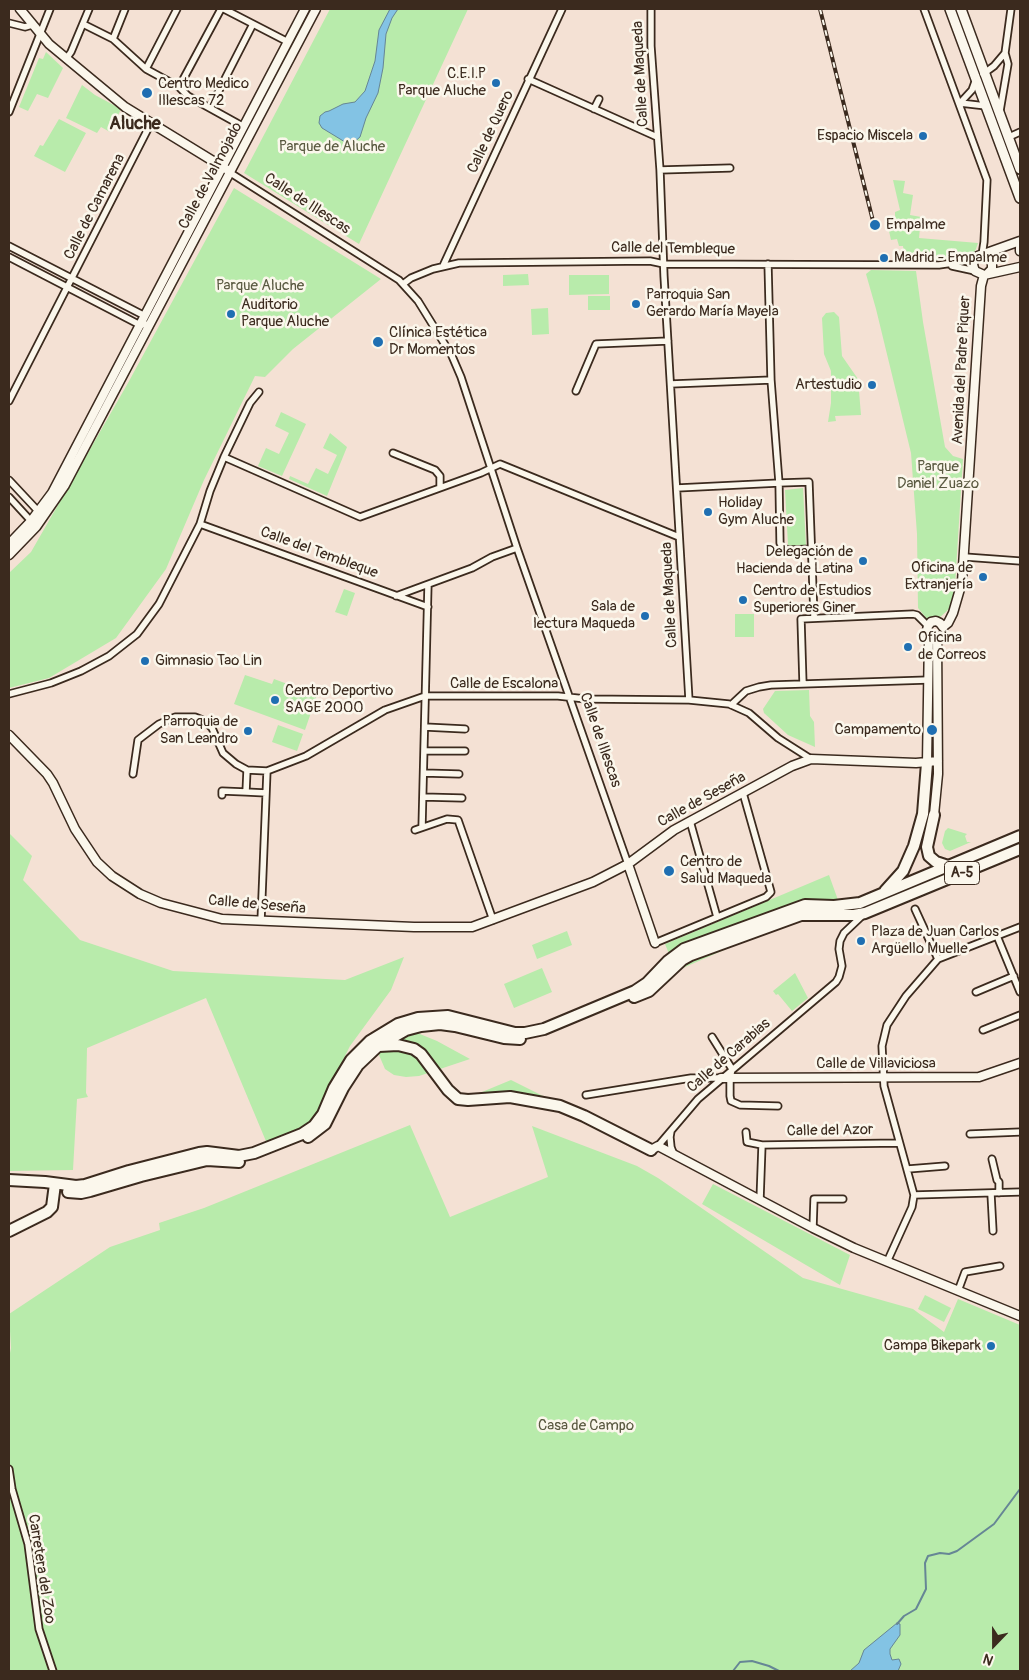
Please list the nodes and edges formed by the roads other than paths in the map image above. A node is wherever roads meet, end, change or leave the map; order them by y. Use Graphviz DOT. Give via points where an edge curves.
graph roads {
  1 [pos="20,9"];
  2 [pos="50,9"];
  3 [pos="89,9"];
  4 [pos="125,9"];
  5 [pos="177,9"];
  6 [pos="222,9"];
  7 [pos="562,9"];
  8 [pos="650,9"];
  9 [pos="924,9"];
  10 [pos="950,9"];
  11 [pos="961,9"];
  12 [pos="1011,9"];
  13 [pos="303,10"];
  14 [pos="314,12"];
  15 [pos="9,23"];
  16 [pos="83,24"];
  17 [pos="253,24"];
  18 [pos="32,25"];
  19 [pos="40,35"];
  20 [pos="113,39"];
  21 [pos="288,42"];
  22 [pos="1005,53"];
  23 [pos="66,59"];
  24 [pos="146,69"];
  25 [pos="985,73"];
  26 [pos="976,78"];
  27 [pos="528,80"];
  28 [pos="179,87"];
  29 [pos="599,99"];
  30 [pos="960,103"];
  31 [pos="986,106"];
  32 [pos="210,108"];
  33 [pos="594,109"];
  34 [pos="9,112"];
  35 [pos="1000,113"];
  36 [pos="151,123"];
  37 [pos="244,127"];
  38 [pos="1020,132"];
  39 [pos="657,137"];
  40 [pos="1008,137"];
  41 [pos="730,168"];
  42 [pos="1020,168"];
  43 [pos="226,170"];
  44 [pos="660,170"];
  45 [pos="1020,198"];
  46 [pos="1020,241"];
  47 [pos="9,246"];
  48 [pos="983,255"];
  49 [pos="9,257"];
  50 [pos="974,260"];
  51 [pos="664,264"];
  52 [pos="768,264"];
  53 [pos="947,265"];
  54 [pos="443,266"];
  55 [pos="1020,267"];
  56 [pos="975,271"];
  57 [pos="986,274"];
  58 [pos="72,279"];
  59 [pos="403,284"];
  60 [pos="68,288"];
  61 [pos="145,316"];
  62 [pos="150,324"];
  63 [pos="140,325"];
  64 [pos="668,341"];
  65 [pos="771,380"];
  66 [pos="671,384"];
  67 [pos="576,391"];
  68 [pos="260,392"];
  69 [pos="9,401"];
  70 [pos="393,453"];
  71 [pos="224,457"];
  72 [pos="492,468"];
  73 [pos="9,480"];
  74 [pos="779,484"];
  75 [pos="440,487"];
  76 [pos="678,488"];
  77 [pos="9,497"];
  78 [pos="38,511"];
  79 [pos="34,524"];
  80 [pos="200,524"];
  81 [pos="679,537"];
  82 [pos="9,544"];
  83 [pos="517,548"];
  84 [pos="811,550"];
  85 [pos="9,555"];
  86 [pos="965,557"];
  87 [pos="1020,561"];
  88 [pos="428,585"];
  89 [pos="396,596"];
  90 [pos="428,607"];
  91 [pos="814,617"];
  92 [pos="928,626"];
  93 [pos="943,628"];
  94 [pos="933,636"];
  95 [pos="928,680"];
  96 [pos="803,684"];
  97 [pos="9,694"];
  98 [pos="425,696"];
  99 [pos="571,698"];
  100 [pos="689,700"];
  101 [pos="731,705"];
  102 [pos="425,727"];
  103 [pos="466,729"];
  104 [pos="9,734"];
  105 [pos="424,751"];
  106 [pos="465,751"];
  107 [pos="811,759"];
  108 [pos="938,761"];
  109 [pos="926,763"];
  110 [pos="247,770"];
  111 [pos="267,770"];
  112 [pos="424,773"];
  113 [pos="133,774"];
  114 [pos="459,774"];
  115 [pos="246,792"];
  116 [pos="266,793"];
  117 [pos="743,793"];
  118 [pos="222,795"];
  119 [pos="423,797"];
  120 [pos="462,798"];
  121 [pos="934,815"];
  122 [pos="690,821"];
  123 [pos="422,827"];
  124 [pos="919,827"];
  125 [pos="415,830"];
  126 [pos="931,830"];
  127 [pos="1020,836"];
  128 [pos="1020,849"];
  129 [pos="628,864"];
  130 [pos="948,866"];
  131 [pos="881,895"];
  132 [pos="915,909"];
  133 [pos="865,913"];
  134 [pos="717,916"];
  135 [pos="493,920"];
  136 [pos="261,921"];
  137 [pos="1020,926"];
  138 [pos="997,936"];
  139 [pos="655,942"];
  140 [pos="938,959"];
  141 [pos="1014,976"];
  142 [pos="976,992"];
  143 [pos="1020,992"];
  144 [pos="1020,1014"];
  145 [pos="983,1030"];
  146 [pos="712,1037"];
  147 [pos="378,1046"];
  148 [pos="1020,1063"];
  149 [pos="732,1069"];
  150 [pos="883,1077"];
  151 [pos="721,1078"];
  152 [pos="730,1078"];
  153 [pos="586,1095"];
  154 [pos="778,1106"];
  155 [pos="673,1127"];
  156 [pos="746,1132"];
  157 [pos="1020,1132"];
  158 [pos="970,1134"];
  159 [pos="898,1143"];
  160 [pos="762,1145"];
  161 [pos="654,1148"];
  162 [pos="678,1157"];
  163 [pos="992,1158"];
  164 [pos="945,1166"];
  165 [pos="908,1168"];
  166 [pos="9,1180"];
  167 [pos="9,1186"];
  168 [pos="54,1188"];
  169 [pos="1020,1192"];
  170 [pos="999,1193"];
  171 [pos="991,1194"];
  172 [pos="914,1195"];
  173 [pos="843,1199"];
  174 [pos="760,1200"];
  175 [pos="813,1228"];
  176 [pos="9,1231"];
  177 [pos="993,1231"];
  178 [pos="887,1262"];
  179 [pos="1000,1266"];
  180 [pos="958,1291"];
  181 [pos="1020,1316"];
  182 [pos="9,1469"];
  183 [pos="54,1671"];
  1 -- 18 [label="street, Calle de Illescas"];
  2 -- 19 [label="street"];
  3 -- 16 [label="street"];
  4 -- 20 [label="street"];
  5 -- 24 [label="street"];
  6 -- 17 [label="street"];
  6 -- 28 [label="street"];
  7 -- 27 [label="street, Calle de Quero"];
  8 -- 39 [label="street, Calle de Maqueda"];
  9 -- 30 [label="street, Avenida del Padre Piquer"];
  10 -- 26 [label="main road"];
  11 -- 25 [label="main road"];
  12 -- 22 [label="street"];
  13 -- 14 [label="street, Calle de Valmojado"];
  13 -- 21 [label="street, Calle de Valmojado"];
  14 -- 43 [label="street, Calle de Valmojado"];
  15 -- 18 [label="street" via="25,27"];
  16 -- 20 [label="street"];
  16 -- 23 [label="street"];
  17 -- 21 [label="street"];
  17 -- 32 [label="street"];
  18 -- 19 [label="street, Calle de Illescas"];
  19 -- 23 [label="street, Calle de Illescas"];
  19 -- 34 [label="street"];
  20 -- 24 [label="street"];
  21 -- 37 [label="street, Calle de Valmojado"];
  22 -- 25 [label="street"];
  22 -- 35 [label="street" via="1008,64"];
  23 -- 36 [label="street, Calle de Illescas" via="125,107"];
  24 -- 28 [label="street"];
  25 -- 26 [label="street"];
  25 -- 35 [label="main road"];
  26 -- 30 [label="street" via="972,90"];
  26 -- 31 [label="main road"];
  27 -- 33 [label="street, Calle de Maqueda"];
  27 -- 54 [label="street, Calle de Quero"];
  28 -- 32 [label="street"];
  29 -- 33 [label="street"];
  30 -- 31 [label="street"];
  30 -- 48 [label="street, Avenida del Padre Piquer" via="988,180"];
  31 -- 45 [label="main road"];
  32 -- 37 [label="street"];
  33 -- 39 [label="street, Calle de Maqueda"];
  35 -- 40 [label="main road"];
  36 -- 43 [label="street, Calle de Illescas"];
  36 -- 58 [label="street, Calle de Camarena"];
  37 -- 43 [label="street, Calle de Valmojado"];
  38 -- 40 [label="street"];
  39 -- 44 [label="street, Calle de Maqueda"];
  40 -- 42 [label="main road"];
  41 -- 44 [label="street"];
  43 -- 59 [label="street, Calle de Illescas"];
  43 -- 61 [label="street, Calle de Valmojado"];
  43 -- 62 [label="street, Calle de Valmojado"];
  44 -- 51 [label="street, Calle de Maqueda"];
  46 -- 48 [label="street"];
  47 -- 58 [label="street"];
  48 -- 50 [label="street"];
  48 -- 57 [label="street, Avenida del Padre Piquer" via="992,263 992,269"];
  49 -- 60 [label="street"];
  50 -- 53 [label="street, Calle del Tembleque"];
  50 -- 56 [label="street"];
  51 -- 52 [label="street, Calle del Tembleque"];
  51 -- 54 [label="street, Calle del Tembleque" via="650,261 459,263"];
  51 -- 64 [label="street, Calle de Maqueda"];
  52 -- 53 [label="street, Calle del Tembleque"];
  52 -- 65 [label="street"];
  53 -- 56 [label="street, Calle del Tembleque"];
  54 -- 59 [label="street, Calle del Tembleque"];
  55 -- 57 [label="street"];
  56 -- 57 [label="street"];
  57 -- 86 [label="street, Avenida del Padre Piquer" via="981,286"];
  58 -- 60 [label="street, Calle de Camarena"];
  58 -- 61 [label="street"];
  59 -- 72 [label="street, Calle de Illescas" via="452,356"];
  60 -- 63 [label="street"];
  60 -- 69 [label="street"];
  61 -- 63 [label="street, Calle de Valmojado"];
  62 -- 63 [label="street"];
  62 -- 79 [label="street, Calle de Valmojado" via="65,485"];
  63 -- 78 [label="street, Calle de Valmojado" via="52,493"];
  64 -- 66 [label="street, Calle de Maqueda"];
  64 -- 67 [label="street" via="596,344"];
  65 -- 66 [label="street"];
  65 -- 74 [label="street"];
  66 -- 76 [label="street, Calle de Maqueda"];
  68 -- 71 [label="street" via="250,403"];
  70 -- 75 [label="street" via="435,470 440,476"];
  71 -- 75 [label="street" via="360,517"];
  71 -- 80 [label="street"];
  72 -- 75 [label="street"];
  72 -- 81 [label="street" via="500,464"];
  72 -- 83 [label="street, Calle de Illescas"];
  73 -- 78 [label="street"];
  74 -- 76 [label="street"];
  74 -- 84 [label="street" via="780,543 788,550"];
  74 -- 84 [label="street" via="809,482"];
  76 -- 81 [label="street, Calle de Maqueda"];
  77 -- 79 [label="street"];
  78 -- 79 [label="street, Calle de Valmojado"];
  79 -- 82 [label="street, Calle de Valmojado"];
  79 -- 85 [label="street, Calle de Valmojado"];
  80 -- 89 [label="street, Calle del Tembleque"];
  80 -- 97 [label="street" via="159,604 137,634 109,656 81,671"];
  81 -- 100 [label="street, Calle de Maqueda"];
  83 -- 88 [label="street"];
  83 -- 99 [label="street, Calle de Illescas"];
  84 -- 91 [label="street"];
  86 -- 87 [label="street"];
  86 -- 93 [label="street, Avenida del Padre Piquer" via="958,600"];
  88 -- 89 [label="street"];
  88 -- 90 [label="street"];
  89 -- 90 [label="street, Calle del Tembleque"];
  90 -- 98 [label="street"];
  91 -- 92 [label="street" via="913,614"];
  91 -- 96 [label="street" via="801,618"];
  92 -- 93 [label="street" via="936,621"];
  92 -- 94 [label="street" via="927,630"];
  93 -- 94 [label="street" via="941,635"];
  94 -- 95 [label="street"];
  94 -- 108 [label="street"];
  95 -- 96 [label="street"];
  95 -- 109 [label="street"];
  96 -- 101 [label="street" via="759,687 746,691"];
  98 -- 99 [label="street, Calle de Escalona" via="551,695"];
  98 -- 102 [label="street"];
  98 -- 111 [label="street, Calle de Escalona" via="385,710 306,756"];
  99 -- 100 [label="street, Calle de Escalona"];
  99 -- 129 [label="street, Calle de Illescas"];
  100 -- 101 [label="street, Calle de Escalona"];
  101 -- 107 [label="street, Calle de Escalona" via="749,713 778,738"];
  102 -- 103 [label="street"];
  102 -- 105 [label="street"];
  104 -- 136 [label="street, Calle de Seseña" via="47,774 83,843 112,876 160,903 219,918"];
  105 -- 106 [label="street"];
  105 -- 112 [label="street"];
  107 -- 109 [label="street, Calle de Seseña"];
  107 -- 117 [label="street, Calle de Seseña"];
  108 -- 109 [label="street, Calle de Seseña"];
  108 -- 121 [label="street"];
  109 -- 124 [label="highway" via="924,808"];
  110 -- 111 [label="street, Calle de Escalona"];
  110 -- 113 [label="street" via="223,753 212,728 205,721 195,717 175,717 159,724 138,740"];
  110 -- 115 [label="street"];
  111 -- 116 [label="street"];
  112 -- 114 [label="street"];
  112 -- 119 [label="street"];
  115 -- 116 [label="street"];
  115 -- 118 [label="street" via="222,791"];
  116 -- 136 [label="street"];
  117 -- 122 [label="street, Calle de Seseña"];
  117 -- 134 [label="street" via="771,892 766,897"];
  119 -- 120 [label="street"];
  119 -- 123 [label="street"];
  121 -- 126 [label="highway"];
  122 -- 129 [label="street, Calle de Seseña"];
  122 -- 134 [label="street"];
  123 -- 125 [label="street"];
  123 -- 135 [label="street" via="447,819 458,820"];
  124 -- 126 [label="highway"];
  124 -- 131 [label="highway" via="903,871"];
  126 -- 130 [label="highway" via="927,846 929,856"];
  127 -- 130 [label="highway, A-5"];
  128 -- 133 [label="highway, A-5"];
  129 -- 135 [label="street, Calle de Seseña" via="593,882"];
  129 -- 139 [label="street, Calle de Illescas"];
  130 -- 131 [label="highway, A-5"];
  131 -- 168 [label="highway, A-5" via="845,906 805,905 684,949 635,990 544,1029 515,1033 448,1016 409,1020 385,1030 360,1050 342,1074 318,1121 302,1134 246,1155 199,1153 85,1185"];
  132 -- 140 [label="street"];
  133 -- 147 [label="highway" via="809,914 788,918 691,955 649,991 542,1036 504,1038 440,1024 406,1030"];
  133 -- 149 [label="street, Calle de Carabias" via="840,941 842,966 839,977"];
  134 -- 139 [label="street"];
  135 -- 136 [label="street, Calle de Seseña" via="472,927 447,928"];
  137 -- 138 [label="street"];
  138 -- 140 [label="street"];
  138 -- 141 [label="street"];
  140 -- 150 [label="street" via="906,996 887,1025 882,1046"];
  141 -- 142 [label="street"];
  141 -- 143 [label="street"];
  144 -- 145 [label="street"];
  146 -- 149 [label="street"];
  147 -- 161 [label="highway" via="398,1045 414,1049 458,1099 510,1097 560,1106"];
  147 -- 168 [label="highway" via="358,1065 325,1124 308,1137 245,1162 207,1160 81,1193"];
  148 -- 150 [label="street, Calle de Villaviciosa" via="978,1077"];
  149 -- 151 [label="street, Calle de Carabias"];
  149 -- 152 [label="street"];
  150 -- 152 [label="street, Calle de Villaviciosa"];
  150 -- 159 [label="street"];
  151 -- 152 [label="street, Calle de Villaviciosa"];
  151 -- 153 [label="street, Calle de Villaviciosa" via="691,1078"];
  151 -- 155 [label="street, Calle de Carabias"];
  152 -- 154 [label="street" via="730,1096 735,1104"];
  155 -- 161 [label="street, Calle de Carabias"];
  155 -- 162 [label="street" via="670,1137"];
  156 -- 160 [label="street" via="747,1142"];
  157 -- 158 [label="street"];
  159 -- 160 [label="street, Calle del Azor"];
  159 -- 165 [label="street"];
  160 -- 174 [label="street"];
  161 -- 162 [label="street"];
  162 -- 174 [label="street"];
  163 -- 170 [label="street"];
  164 -- 165 [label="street"];
  165 -- 172 [label="street"];
  166 -- 168 [label="highway" via="45,1182"];
  167 -- 168 [label="highway"];
  168 -- 176 [label="highway" via="52,1206 47,1212"];
  169 -- 170 [label="street"];
  170 -- 171 [label="street"];
  171 -- 172 [label="street"];
  171 -- 177 [label="street"];
  172 -- 178 [label="street" via="912,1207"];
  173 -- 175 [label="street" via="814,1199"];
  174 -- 175 [label="street"];
  175 -- 178 [label="street"];
  178 -- 180 [label="street"];
  179 -- 180 [label="street" via="965,1272"];
  180 -- 181 [label="street"];
  182 -- 183 [label="street, Carretera del Zoo" via="28,1544 38,1629"];
}
